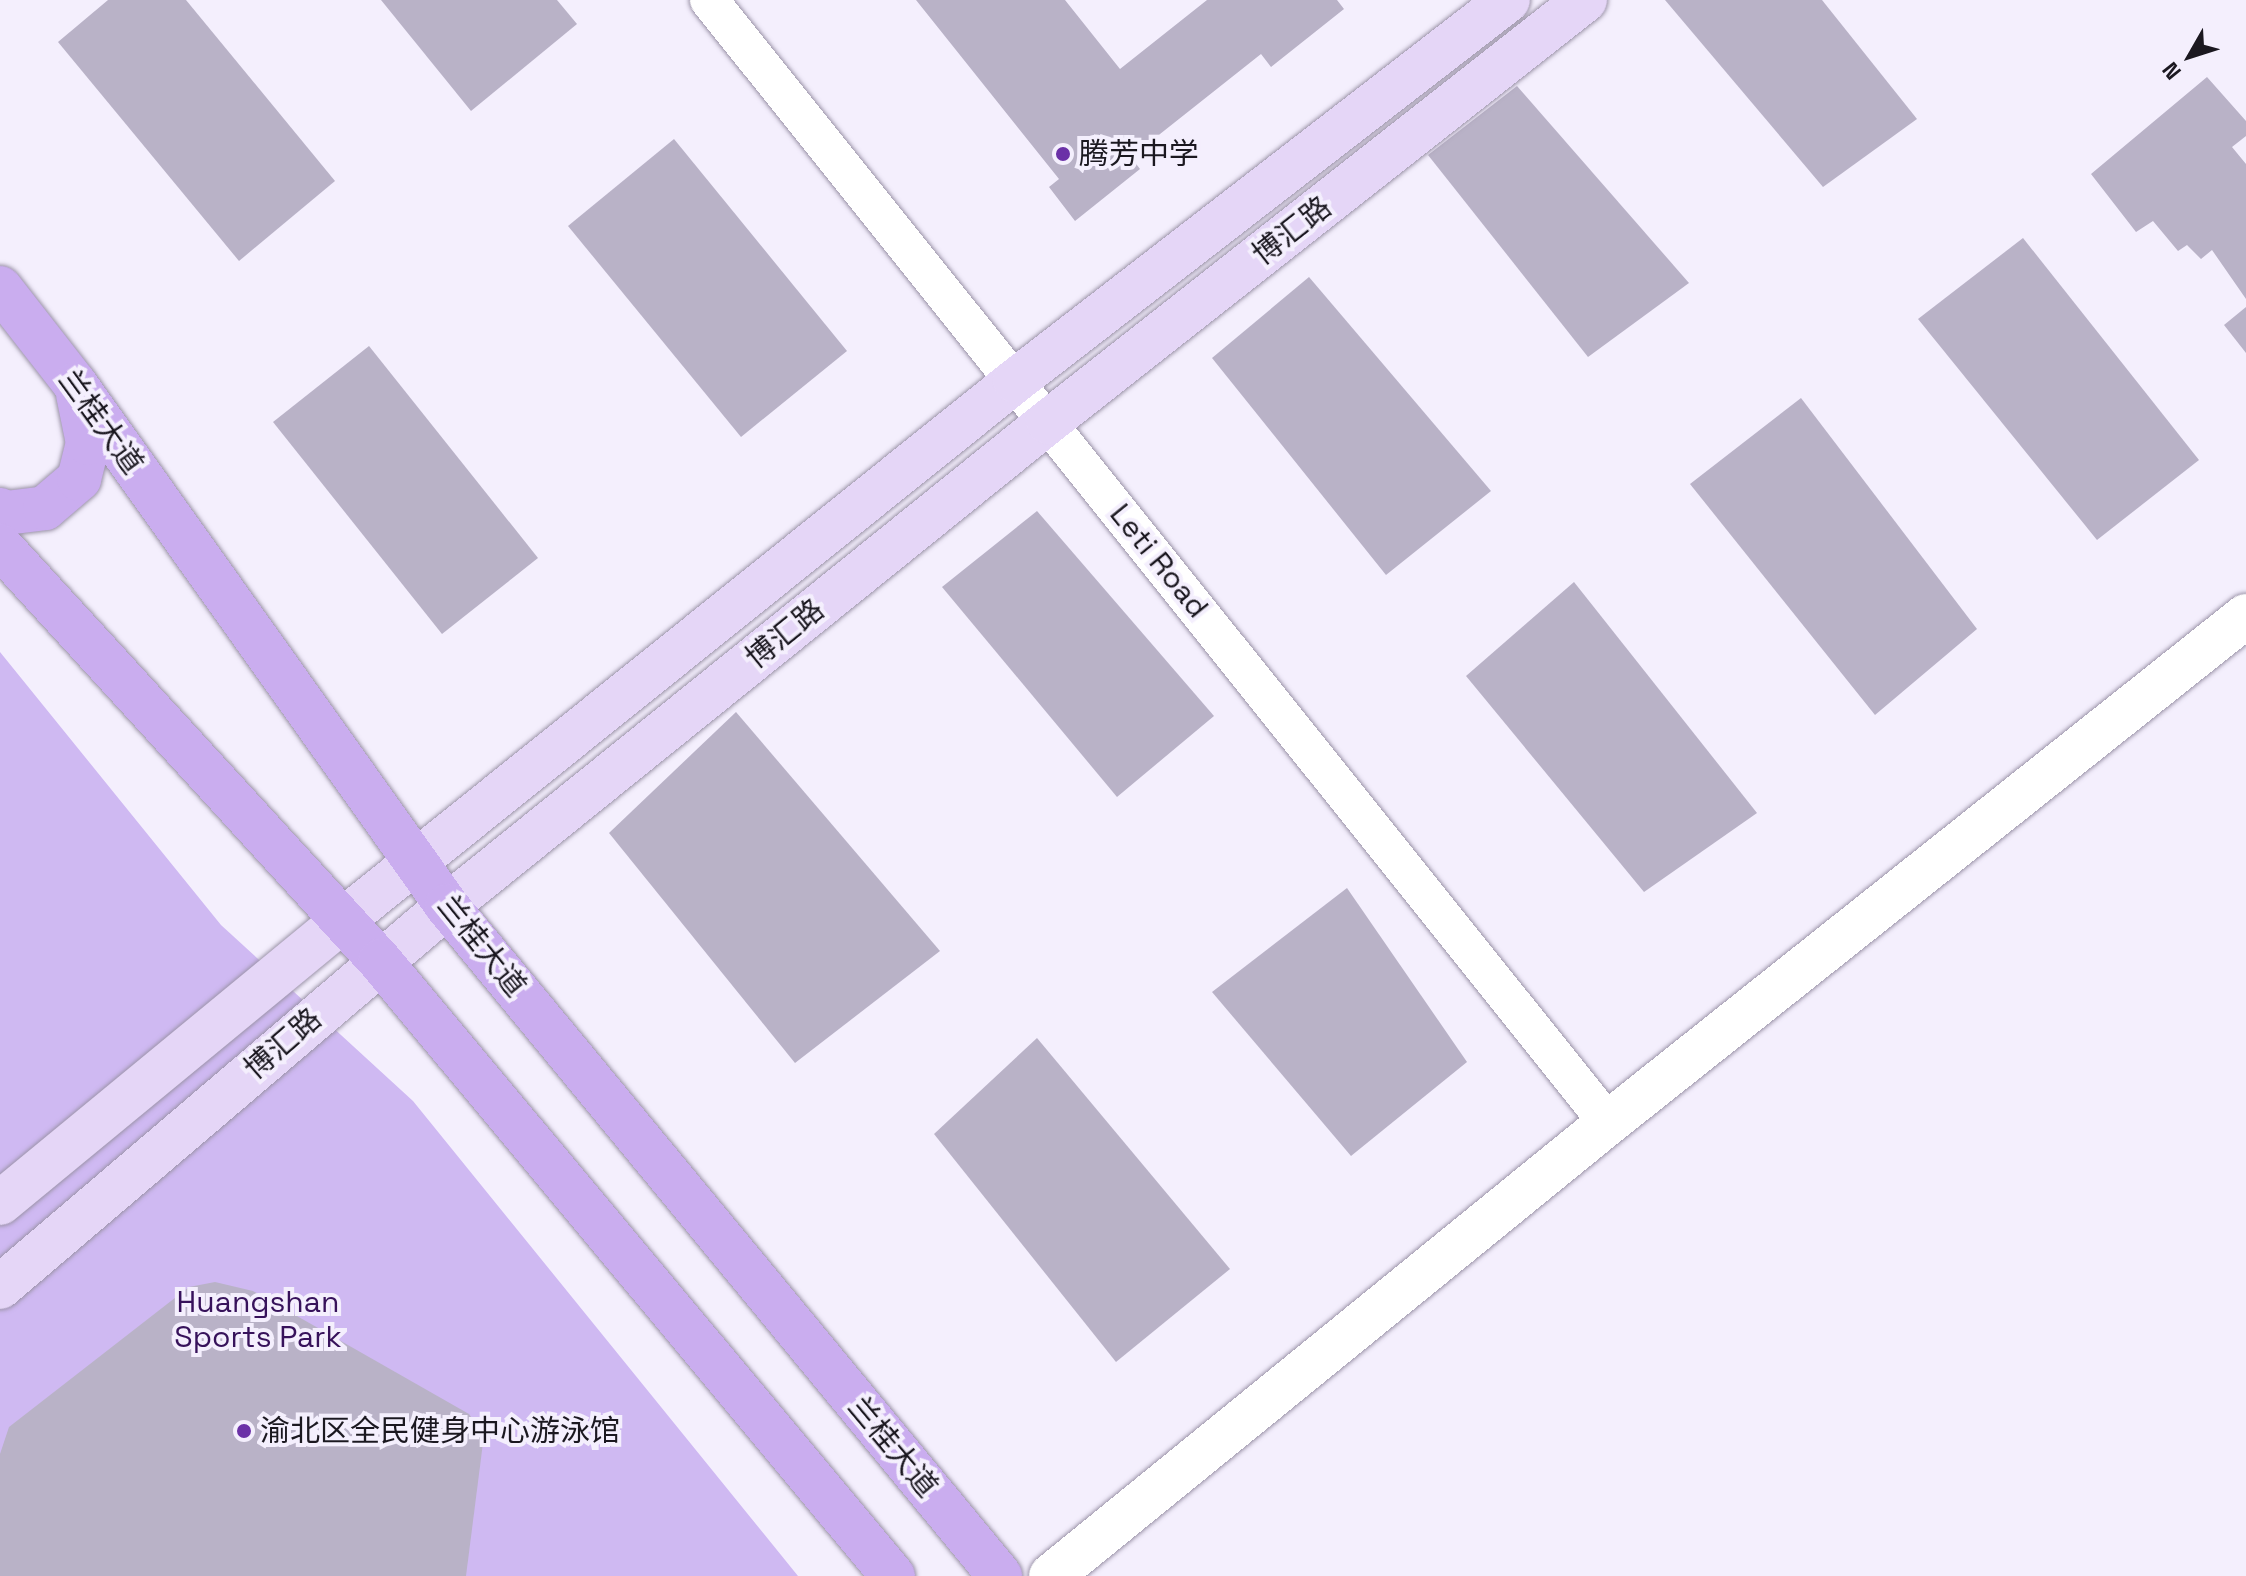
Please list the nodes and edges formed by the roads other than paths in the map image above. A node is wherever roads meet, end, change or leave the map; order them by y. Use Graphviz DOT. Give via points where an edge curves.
graph roads {
  1 [pos="709,0"];
  2 [pos="1508,0"];
  3 [pos="1585,0"];
  4 [pos="0,288"];
  5 [pos="1015,381"];
  6 [pos="75,384"];
  7 [pos="1048,422"];
  8 [pos="0,510"];
  9 [pos="0,546"];
  10 [pos="2246,616"];
  11 [pos="416,862"];
  12 [pos="447,906"];
  13 [pos="343,920"];
  14 [pos="380,961"];
  15 [pos="1608,1123"];
  16 [pos="0,1203"];
  17 [pos="0,1287"];
  18 [pos="893,1576"];
  19 [pos="1000,1576"];
  20 [pos="1051,1576"];
  1 -- 5 [label="street, Leti Road"];
  2 -- 5 [label="main road, 博汇路"];
  3 -- 7 [label="main road, 博汇路"];
  4 -- 6 [label="main road, 兰桂大道"];
  5 -- 7 [label="street, Leti Road"];
  5 -- 11 [label="main road, 博汇路"];
  6 -- 8 [label="main road" via="88,443 79,479 45,508"];
  6 -- 11 [label="main road, 兰桂大道"];
  7 -- 12 [label="main road, 博汇路"];
  7 -- 15 [label="street, Leti Road"];
  9 -- 13 [label="main road"];
  10 -- 15 [label="street"];
  11 -- 12 [label="main road, 兰桂大道"];
  11 -- 13 [label="main road, 博汇路"];
  12 -- 14 [label="main road, 博汇路"];
  12 -- 19 [label="main road, 兰桂大道"];
  13 -- 14 [label="main road"];
  13 -- 16 [label="main road, 博汇路"];
  14 -- 17 [label="main road, 博汇路"];
  14 -- 18 [label="main road"];
  15 -- 20 [label="street"];
}
